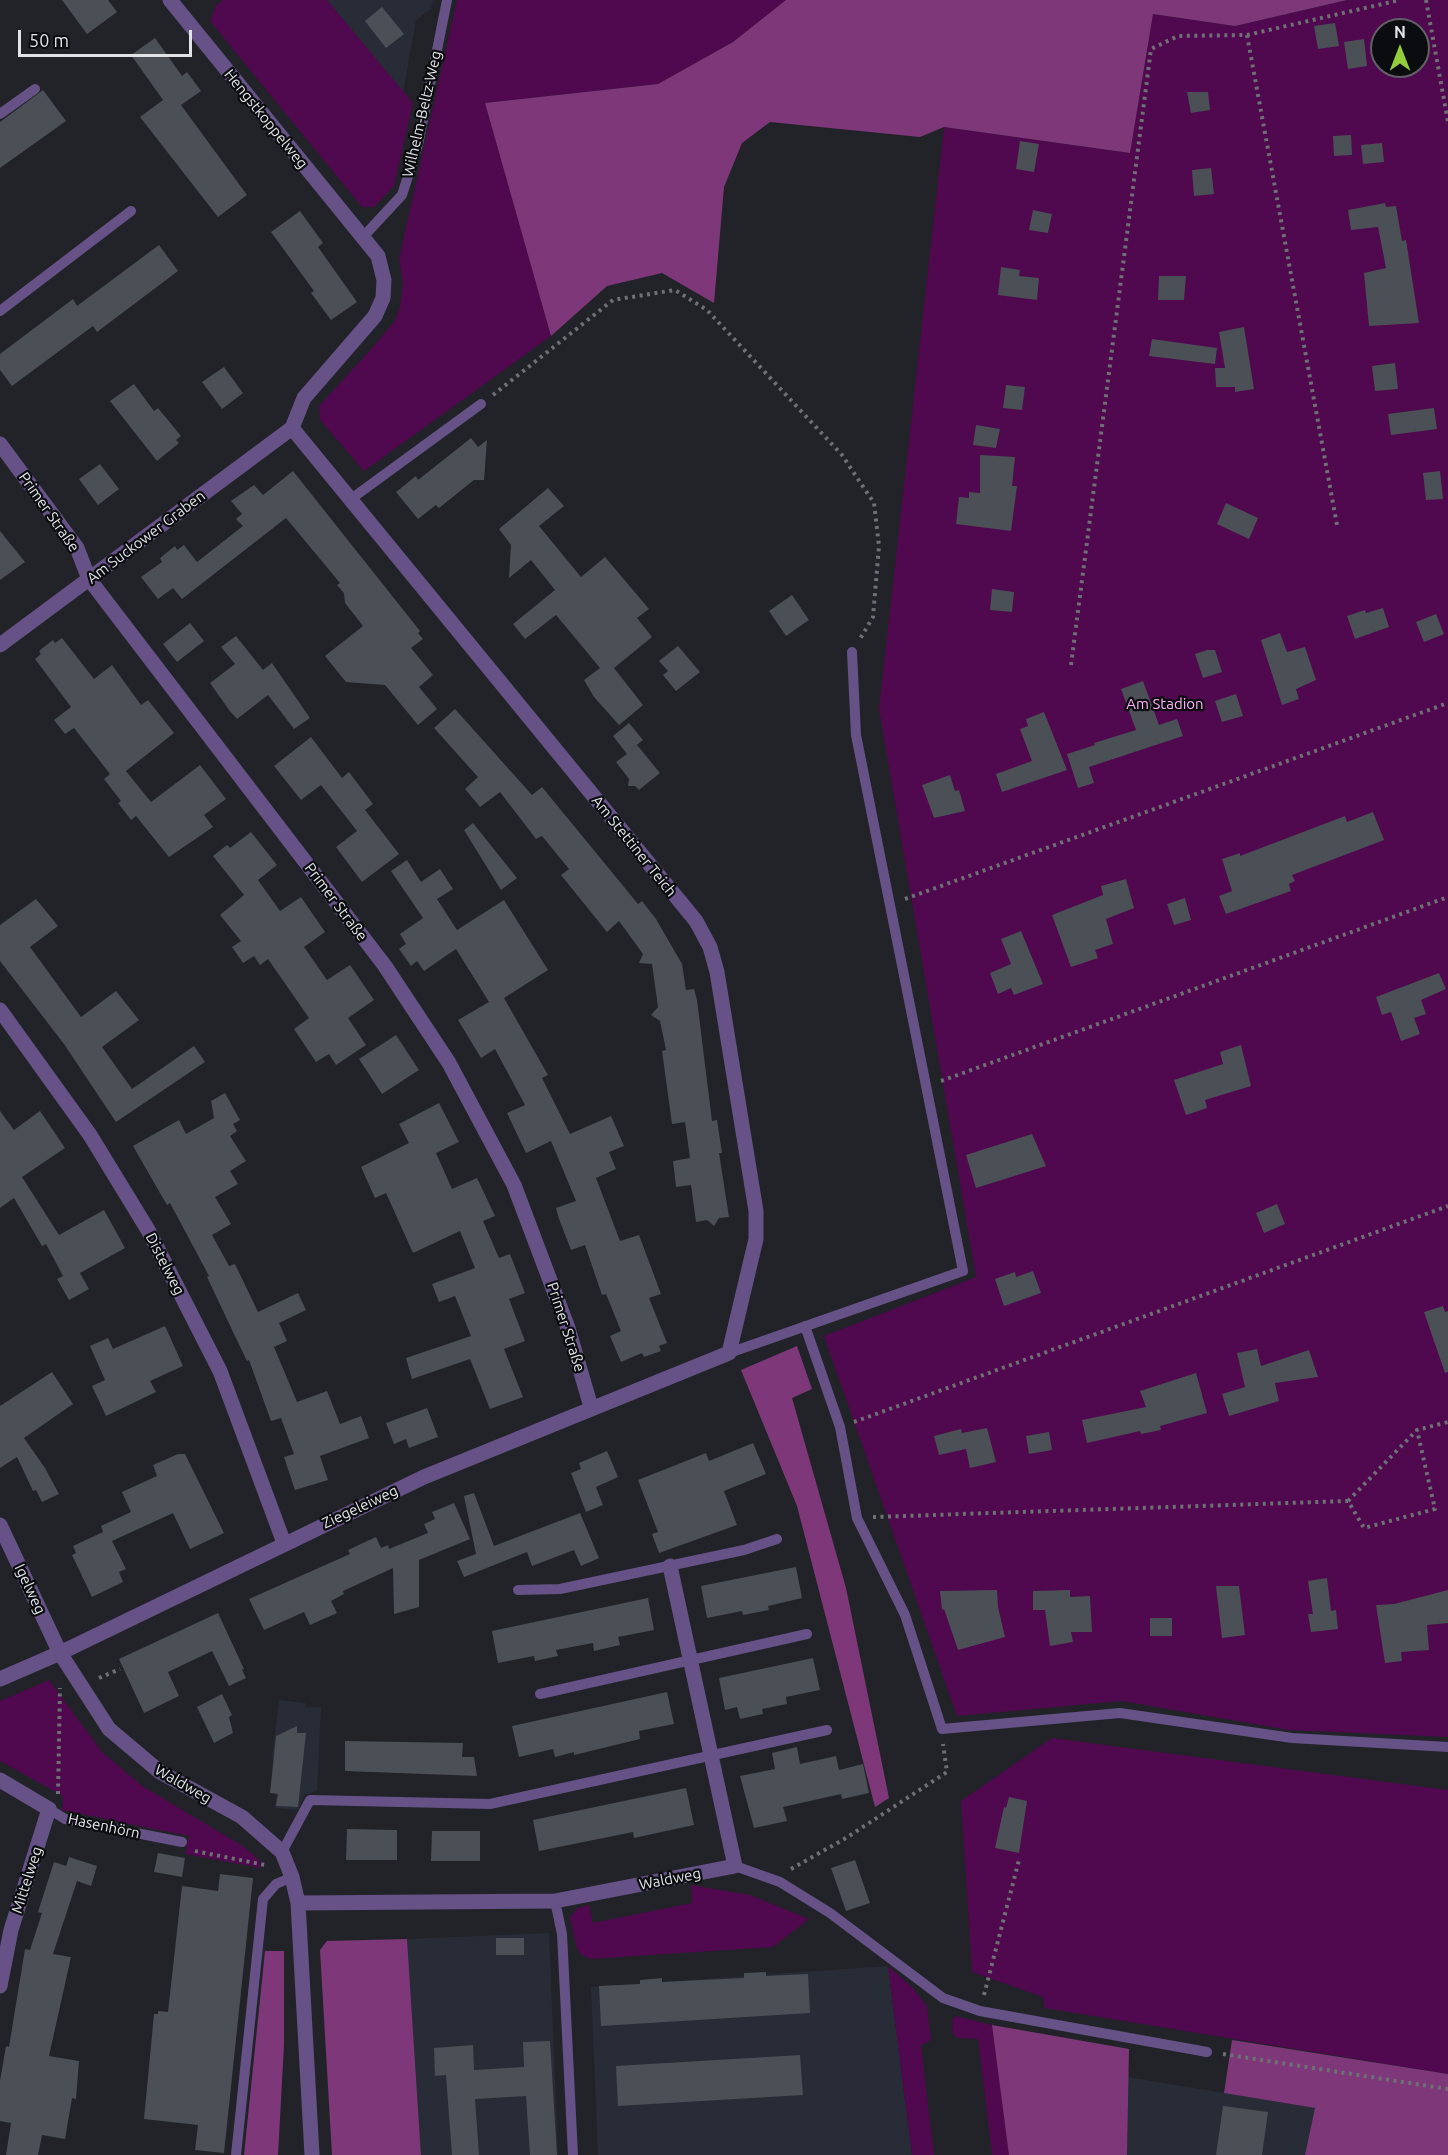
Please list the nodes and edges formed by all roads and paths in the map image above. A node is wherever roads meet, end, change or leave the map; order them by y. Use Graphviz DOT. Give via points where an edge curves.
graph roads {
  1 [pos="170,0"];
  2 [pos="447,0"];
  3 [pos="1400,0"];
  4 [pos="1426,0"];
  5 [pos="1247,35"];
  6 [pos="35,89"];
  7 [pos="0,114"];
  8 [pos="1448,122"];
  9 [pos="131,211"];
  10 [pos="363,237"];
  11 [pos="0,311"];
  12 [pos="481,404"];
  13 [pos="292,428"];
  14 [pos="0,444"];
  15 [pos="351,499"];
  16 [pos="1337,525"];
  17 [pos="89,579"];
  18 [pos="0,645"];
  19 [pos="852,652"];
  20 [pos="1071,665"];
  21 [pos="1448,703"];
  22 [pos="1448,897"];
  23 [pos="890,905"];
  24 [pos="0,1010"];
  25 [pos="926,1087"];
  26 [pos="1448,1206"];
  27 [pos="806,1326"];
  28 [pos="729,1353"];
  29 [pos="591,1407"];
  30 [pos="1448,1422"];
  31 [pos="840,1427"];
  32 [pos="1417,1430"];
  33 [pos="1348,1501"];
  34 [pos="857,1518"];
  35 [pos="0,1526"];
  36 [pos="777,1539"];
  37 [pos="284,1543"];
  38 [pos="670,1566"];
  39 [pos="518,1590"];
  40 [pos="807,1634"];
  41 [pos="60,1653"];
  42 [pos="690,1661"];
  43 [pos="120,1669"];
  44 [pos="0,1679"];
  45 [pos="93,1681"];
  46 [pos="60,1687"];
  47 [pos="540,1694"];
  48 [pos="942,1729"];
  49 [pos="826,1730"];
  50 [pos="1448,1747"];
  51 [pos="711,1757"];
  52 [pos="0,1780"];
  53 [pos="49,1809"];
  54 [pos="182,1842"];
  55 [pos="282,1852"];
  56 [pos="1019,1860"];
  57 [pos="265,1865"];
  58 [pos="735,1866"];
  59 [pos="292,1877"];
  60 [pos="780,1882"];
  61 [pos="555,1901"];
  62 [pos="298,1903"];
  63 [pos="0,1986"];
  64 [pos="980,2010"];
  65 [pos="1207,2052"];
  66 [pos="1448,2088"];
  67 [pos="236,2155"];
  68 [pos="312,2155"];
  69 [pos="573,2155"];
  1 -- 10 [label="street, Hengstkoppelweg"];
  2 -- 10 [label="lane, Wilhelm-Beltz-Weg" via="418,145 402,195"];
  3 -- 5 [label="path"];
  4 -- 8 [label="path"];
  5 -- 16 [label="path"];
  5 -- 20 [label="path" via="1178,36 1151,49"];
  6 -- 7 [label="lane"];
  9 -- 11 [label="lane"];
  10 -- 13 [label="street" via="378,256 384,280 383,298 375,316 303,398"];
  12 -- 15 [label="lane"];
  12 -- 19 [label="path" via="614,300 675,290 707,310 842,455 874,503 879,546 873,617"];
  13 -- 15 [label="street, Am Stettiner Teich"];
  13 -- 17 [label="street, Am Suckower Graben"];
  14 -- 17 [label="street, Primer Straße" via="77,548"];
  15 -- 28 [label="street, Am Stettiner Teich" via="696,921 710,947 756,1211 756,1239"];
  17 -- 18 [label="street, Am Suckower Graben"];
  17 -- 29 [label="street, Primer Straße" via="385,966 449,1063 514,1185 568,1328"];
  19 -- 23 [label="lane" via="856,735"];
  21 -- 23 [label="path"];
  22 -- 25 [label="path"];
  23 -- 25 [label="lane"];
  24 -- 37 [label="street, Distelweg" via="90,1135 148,1230 220,1371"];
  25 -- 27 [label="lane" via="963,1271"];
  26 -- 31 [label="path"];
  27 -- 28 [label="lane"];
  27 -- 31 [label="lane"];
  28 -- 29 [label="street, Ziegeleiweg"];
  29 -- 37 [label="street, Ziegeleiweg" via="424,1477"];
  30 -- 32 [label="path"];
  31 -- 34 [label="lane"];
  32 -- 33 [label="path"];
  32 -- 33 [label="path" via="1435,1509 1364,1527"];
  33 -- 34 [label="path"];
  34 -- 48 [label="lane" via="905,1615"];
  35 -- 41 [label="street, Igelweg"];
  36 -- 38 [label="lane"];
  37 -- 41 [label="street, Ziegeleiweg"];
  38 -- 39 [label="lane" via="560,1589"];
  38 -- 42 [label="street"];
  40 -- 42 [label="lane"];
  41 -- 44 [label="street, Ziegeleiweg"];
  41 -- 55 [label="street, Waldweg" via="109,1729 160,1773 242,1817"];
  42 -- 47 [label="lane"];
  42 -- 51 [label="street"];
  43 -- 45 [label="path"];
  46 -- 53 [label="path" via="60,1790"];
  48 -- 50 [label="lane" via="1120,1713 1292,1738"];
  48 -- 60 [label="path" via="946,1772 846,1838 792,1868"];
  49 -- 51 [label="lane"];
  51 -- 55 [label="lane" via="490,1804 310,1800"];
  51 -- 58 [label="street"];
  52 -- 53 [label="street, Hasenhörn"];
  53 -- 54 [label="lane, Hasenhörn" via="65,1819"];
  53 -- 63 [label="street, Mittelweg" via="10,1930"];
  54 -- 57 [label="path" via="190,1850"];
  55 -- 59 [label="street, Waldweg"];
  56 -- 64 [label="path"];
  58 -- 60 [label="lane"];
  58 -- 61 [label="street, Waldweg"];
  59 -- 62 [label="street, Waldweg"];
  59 -- 67 [label="lane" via="276,1884 263,1899"];
  60 -- 64 [label="lane" via="830,1913 943,1998"];
  61 -- 62 [label="street, Waldweg"];
  61 -- 69 [label="lane" via="562,1934"];
  62 -- 68 [label="street, Waldweg"];
  64 -- 65 [label="lane"];
  65 -- 66 [label="path"];
}
